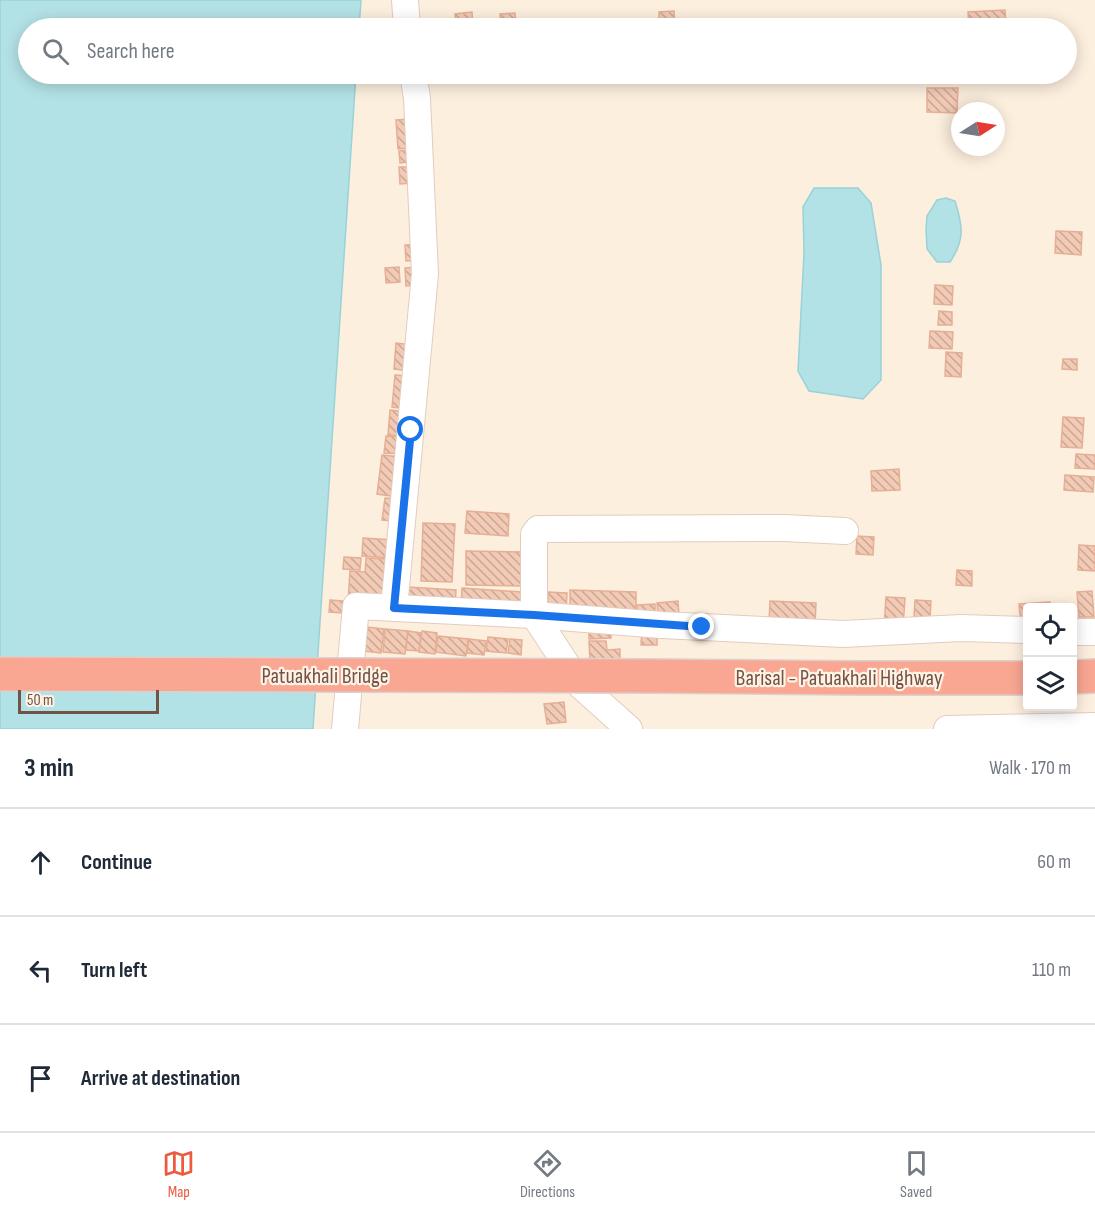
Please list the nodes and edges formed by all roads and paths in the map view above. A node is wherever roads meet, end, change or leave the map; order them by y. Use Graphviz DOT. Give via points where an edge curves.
graph roads {
  1 [pos="405,0"];
  2 [pos="406,18"];
  3 [pos="415,84"];
  4 [pos="845,531"];
  5 [pos="394,608"];
  6 [pos="534,615"];
  7 [pos="1023,630"];
  8 [pos="1077,632"];
  9 [pos="1095,632"];
  10 [pos="0,674"];
  11 [pos="650,676"];
  12 [pos="1095,676"];
  13 [pos="1077,677"];
  14 [pos="1023,678"];
  15 [pos="1095,726"];
  16 [pos="345,729"];
  17 [pos="629,729"];
  18 [pos="947,729"];
  1 -- 2 [label="street"];
  3 -- 5 [label="street" via="425,274"];
  4 -- 6 [label="street" via="538,529 534,534"];
  5 -- 6 [label="street"];
  5 -- 16 [label="street" via="356,606"];
  6 -- 7 [label="street" via="843,634 962,628"];
  6 -- 17 [label="street" via="580,685"];
  8 -- 9 [label="street"];
  10 -- 11 [label="highway, Patuakhali Bridge, bridge"];
  11 -- 14 [label="highway, Barisal - Patuakhali Highway"];
  12 -- 13 [label="highway"];
  15 -- 18 [label="street"];
}
